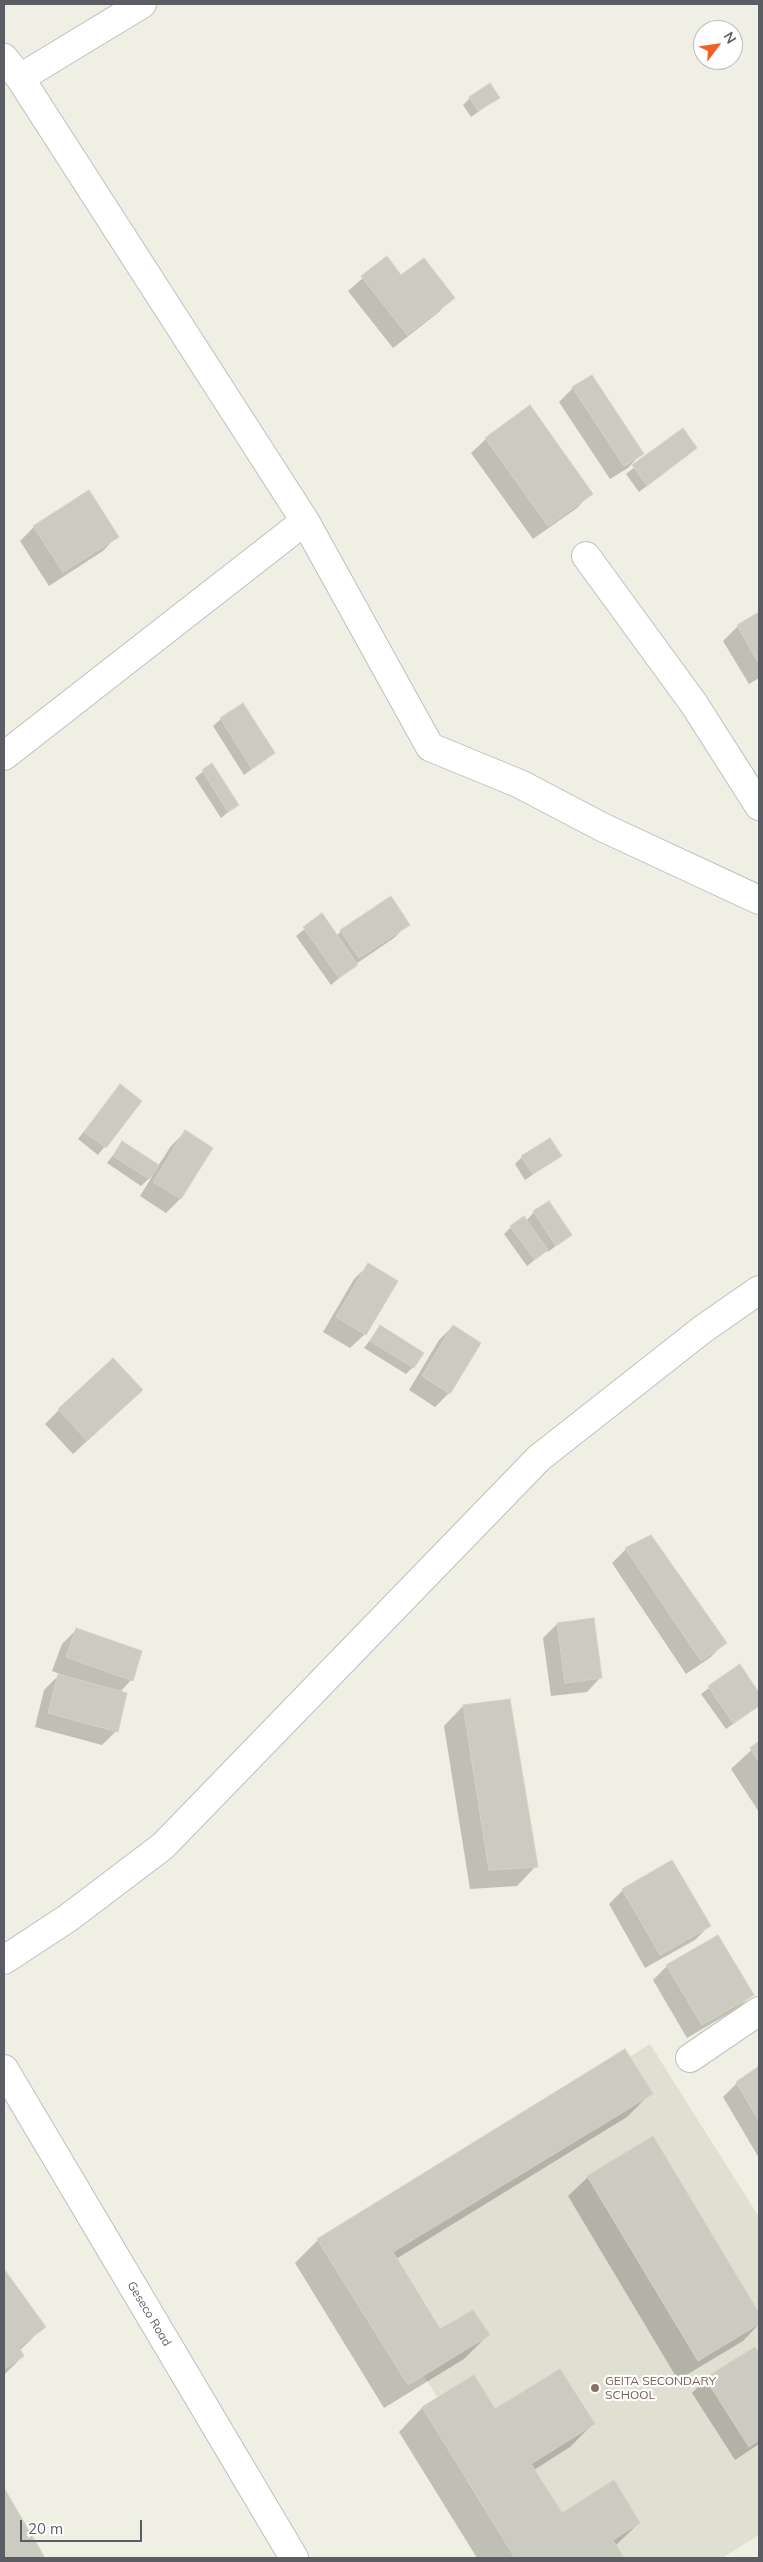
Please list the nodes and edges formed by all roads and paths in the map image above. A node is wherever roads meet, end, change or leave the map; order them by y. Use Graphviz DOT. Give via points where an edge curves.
graph roads {
  1 [pos="142,4"];
  2 [pos="8,65"];
  3 [pos="305,521"];
  4 [pos="586,556"];
  5 [pos="4,756"];
  6 [pos="759,806"];
  7 [pos="759,900"];
  8 [pos="759,1290"];
  9 [pos="4,1960"];
  10 [pos="759,2011"];
  11 [pos="690,2058"];
  12 [pos="4,2070"];
  13 [pos="294,2558"];
  1 -- 2 [label="street"];
  2 -- 3 [label="street"];
  3 -- 5 [label="street"];
  3 -- 7 [label="street" via="430,747 520,784 602,827"];
  4 -- 6 [label="street" via="694,704"];
  8 -- 9 [label="street" via="703,1329 539,1458 163,1846 68,1918"];
  10 -- 11 [label="street"];
  12 -- 13 [label="street, Geseco Road"];
}
